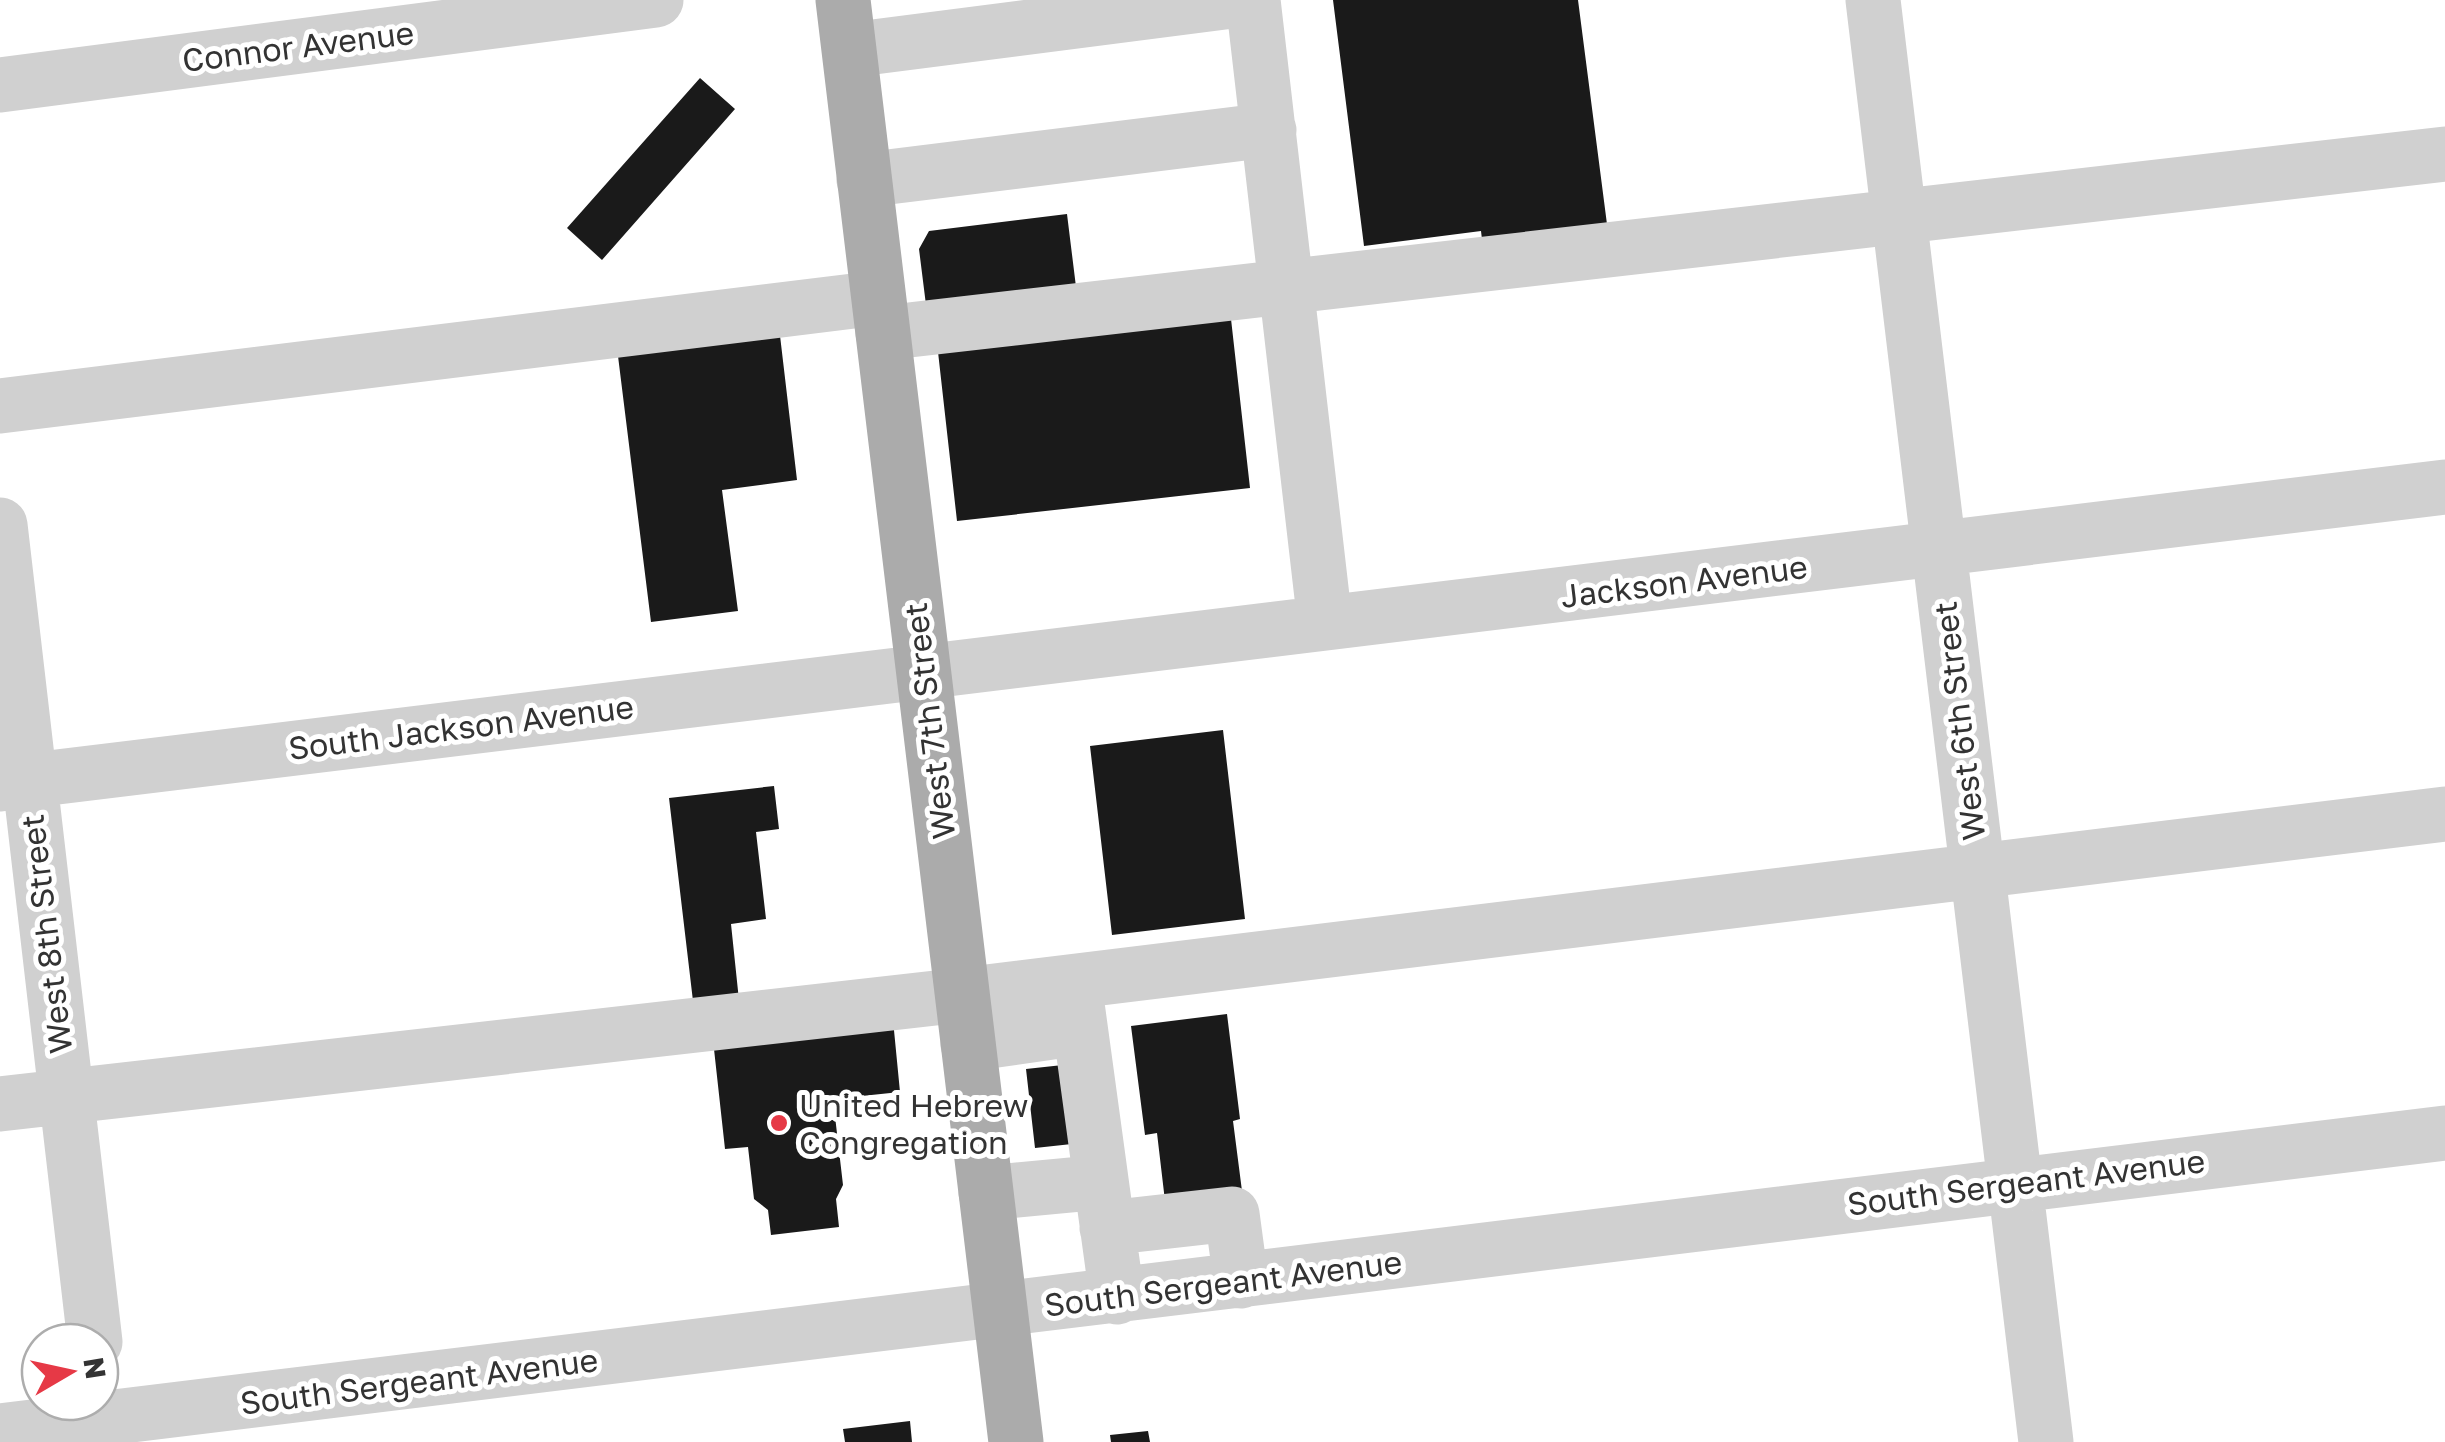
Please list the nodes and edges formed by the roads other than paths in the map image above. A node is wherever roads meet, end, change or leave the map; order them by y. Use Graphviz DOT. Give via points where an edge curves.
graph roads {
  1 [pos="656,0"];
  2 [pos="1240,0"];
  3 [pos="1252,0"];
  4 [pos="1874,0"];
  5 [pos="846,25"];
  6 [pos="0,85"];
  7 [pos="1269,130"];
  8 [pos="2445,154"];
  9 [pos="864,180"];
  10 [pos="1897,216"];
  11 [pos="1288,286"];
  12 [pos="880,316"];
  13 [pos="0,406"];
  14 [pos="2445,487"];
  15 [pos="0,525"];
  16 [pos="1939,550"];
  17 [pos="1325,624"];
  18 [pos="923,671"];
  19 [pos="14,782"];
  20 [pos="2445,814"];
  21 [pos="1976,869"];
  22 [pos="1077,1005"];
  23 [pos="965,1020"];
  24 [pos="66,1095"];
  25 [pos="0,1104"];
  26 [pos="2445,1133"];
  27 [pos="2013,1183"];
  28 [pos="986,1193"];
  29 [pos="1104,1205"];
  30 [pos="1241,1281"];
  31 [pos="1116,1297"];
  32 [pos="999,1312"];
  33 [pos="93,1322"];
  34 [pos="120,1414"];
  35 [pos="62,1422"];
  36 [pos="0,1431"];
  37 [pos="1016,1442"];
  38 [pos="2046,1442"];
  1 -- 6 [label="street, Connor Avenue"];
  2 -- 5 [label="street"];
  3 -- 7 [label="street"];
  4 -- 10 [label="street, West 6th Street"];
  5 -- 9 [label="main road, West 7th Street"];
  7 -- 9 [label="street"];
  7 -- 11 [label="street"];
  8 -- 10 [label="street"];
  9 -- 12 [label="main road, West 7th Street"];
  10 -- 11 [label="street"];
  10 -- 16 [label="street, West 6th Street"];
  11 -- 12 [label="street"];
  11 -- 17 [label="street"];
  12 -- 13 [label="street"];
  12 -- 18 [label="main road, West 7th Street"];
  14 -- 16 [label="street, Jackson Avenue"];
  15 -- 19 [label="street, West 8th Street"];
  16 -- 17 [label="street, Jackson Avenue"];
  16 -- 21 [label="street, West 6th Street"];
  17 -- 18 [label="street, Jackson Avenue"];
  18 -- 19 [label="street, South Jackson Avenue"];
  18 -- 23 [label="main road, West 7th Street"];
  19 -- 24 [label="street, West 8th Street"];
  20 -- 21 [label="street"];
  21 -- 22 [label="street"];
  21 -- 27 [label="street, West 6th Street"];
  22 -- 23 [label="street"];
  22 -- 29 [label="street"];
  23 -- 24 [label="street"];
  23 -- 28 [label="main road, West 7th Street"];
  24 -- 25 [label="street"];
  24 -- 33 [label="street, West 8th Street"];
  26 -- 27 [label="street, South Sergeant Avenue"];
  27 -- 30 [label="street, South Sergeant Avenue"];
  27 -- 38 [label="street, West 6th Street"];
  28 -- 29 [label="street"];
  28 -- 32 [label="main road, West 7th Street"];
  29 -- 30 [label="street" via="1232,1214"];
  29 -- 31 [label="street"];
  30 -- 31 [label="street, South Sergeant Avenue"];
  31 -- 32 [label="street, South Sergeant Avenue"];
  32 -- 34 [label="street, South Sergeant Avenue"];
  32 -- 37 [label="main road, West 7th Street"];
  35 -- 36 [label="street, South Sergeant Avenue"];
}
